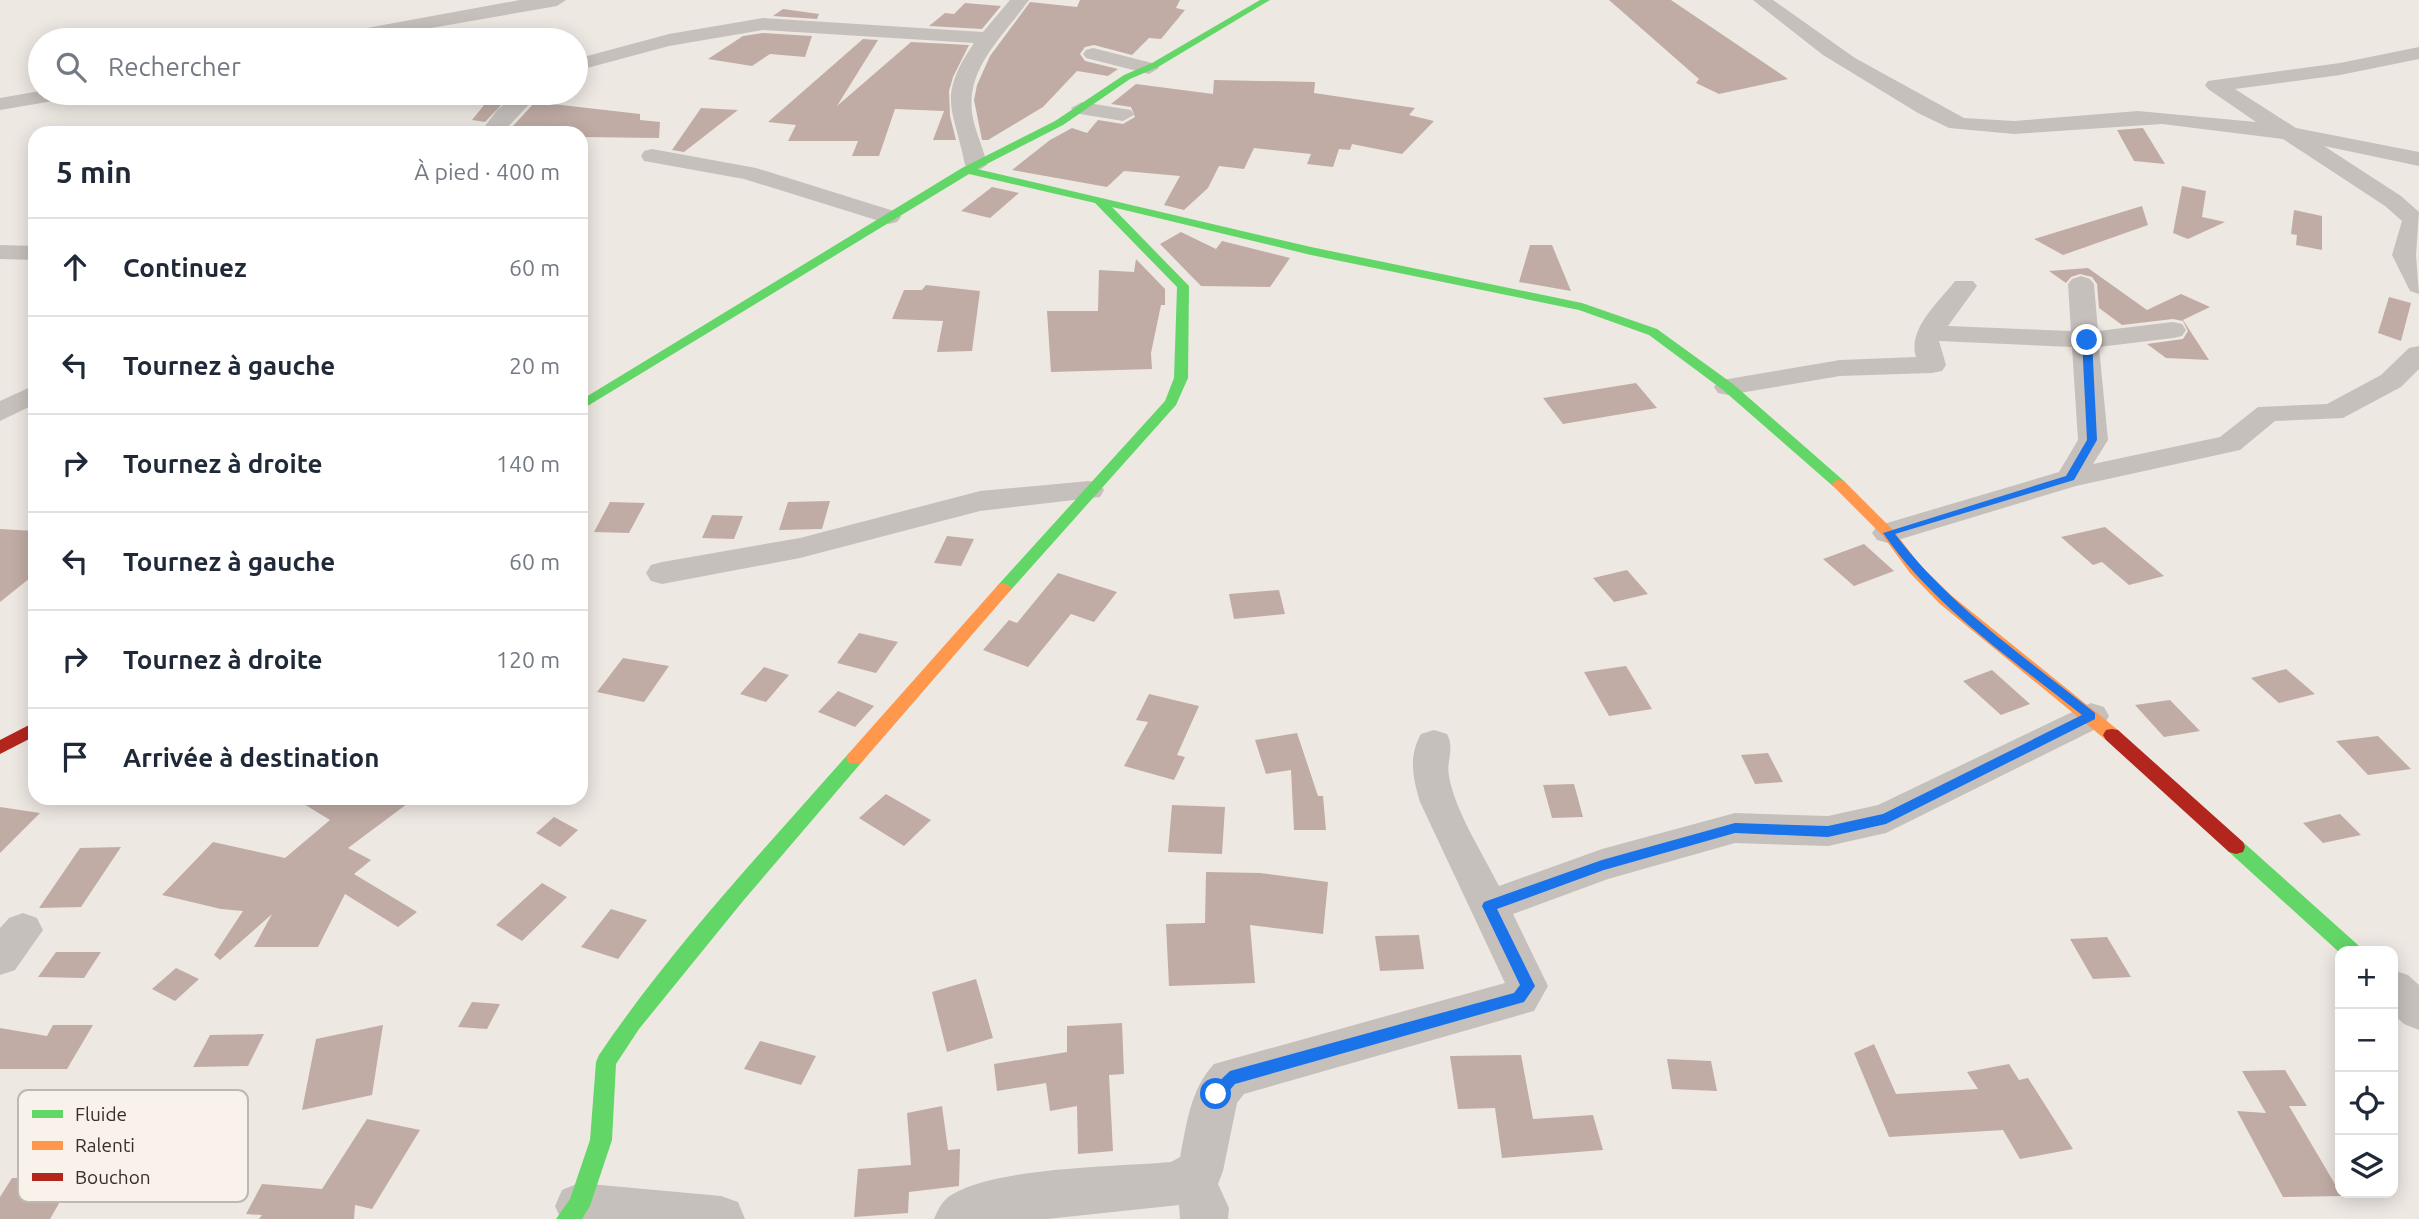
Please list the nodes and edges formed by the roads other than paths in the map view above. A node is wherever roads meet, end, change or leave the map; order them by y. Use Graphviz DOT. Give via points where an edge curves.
graph roads {
  1 [pos="557,0"];
  2 [pos="1020,0"];
  3 [pos="1266,0"];
  4 [pos="1762,0"];
  5 [pos="394,28"];
  6 [pos="985,38"];
  7 [pos="2419,53"];
  8 [pos="1093,54"];
  9 [pos="588,61"];
  10 [pos="1149,68"];
  11 [pos="28,99"];
  12 [pos="0,104"];
  13 [pos="518,105"];
  14 [pos="1082,108"];
  15 [pos="1123,115"];
  16 [pos="498,126"];
  17 [pos="2292,136"];
  18 [pos="652,156"];
  19 [pos="2419,159"];
  20 [pos="971,168"];
  21 [pos="1099,201"];
  22 [pos="889,217"];
  23 [pos="0,252"];
  24 [pos="28,253"];
  25 [pos="2081,284"];
  26 [pos="1964,286"];
  27 [pos="2419,286"];
  28 [pos="2173,330"];
  29 [pos="1929,333"];
  30 [pos="2087,340"];
  31 [pos="2419,354"];
  32 [pos="1728,387"];
  33 [pos="28,397"];
  34 [pos="588,402"];
  35 [pos="0,412"];
  36 [pos="2070,478"];
  37 [pos="1090,490"];
  38 [pos="1888,533"];
  39 [pos="662,573"];
  40 [pos="2091,716"];
  41 [pos="28,732"];
  42 [pos="1434,744"];
  43 [pos="0,748"];
  44 [pos="1489,906"];
  45 [pos="2345,946"];
  46 [pos="2398,992"];
  47 [pos="2419,1011"];
  48 [pos="1197,1198"];
  49 [pos="573,1213"];
  50 [pos="721,1219"];
  51 [pos="958,1219"];
  1 -- 5 [label="street"];
  2 -- 6 [label="street"];
  3 -- 10 [label="street"];
  4 -- 17 [label="street" via="1856,67 1942,117 1963,124 1996,127 2160,118"];
  6 -- 9 [label="street" via="763,24 729,26"];
  6 -- 20 [label="street" via="962,83 962,117 973,142"];
  7 -- 17 [label="street" via="2340,69 2215,85"];
  8 -- 10 [label="street"];
  10 -- 14 [label="street"];
  11 -- 12 [label="street"];
  13 -- 16 [label="street"];
  14 -- 15 [label="street"];
  14 -- 20 [label="street"];
  17 -- 19 [label="street"];
  17 -- 27 [label="street" via="2393,201 2414,220 2404,255"];
  18 -- 22 [label="street" via="748,173"];
  20 -- 21 [label="street"];
  20 -- 22 [label="street"];
  21 -- 32 [label="street" via="1581,307 1653,332"];
  21 -- 37 [label="street" via="1183,286 1181,379 1171,402"];
  22 -- 34 [label="street"];
  23 -- 24 [label="street"];
  25 -- 30 [label="street"];
  26 -- 29 [label="street"];
  28 -- 30 [label="street"];
  29 -- 30 [label="street"];
  29 -- 32 [label="street" via="1926,344 1932,365 1840,369"];
  30 -- 36 [label="street" via="2092,440"];
  31 -- 36 [label="street" via="2391,381 2333,412 2269,413 2230,444"];
  32 -- 38 [label="street"];
  33 -- 35 [label="street"];
  36 -- 38 [label="street"];
  37 -- 39 [label="street" via="980,501 800,548"];
  37 -- 49 [label="street" via="736,895 632,1023 606,1062 601,1140"];
  38 -- 40 [label="street" via="1915,569 1947,600"];
  40 -- 44 [label="street" via="1886,818 1828,831 1735,828 1602,865"];
  40 -- 45 [label="street"];
  41 -- 43 [label="street"];
  42 -- 44 [label="street" via="1430,775 1439,802"];
  44 -- 48 [label="street" via="1527,986 1519,998 1230,1078 1216,1094"];
  46 -- 47 [label="street"];
  48 -- 51 [label="street" via="1175,1184 995,1201"];
  49 -- 50 [label="street"];
}
